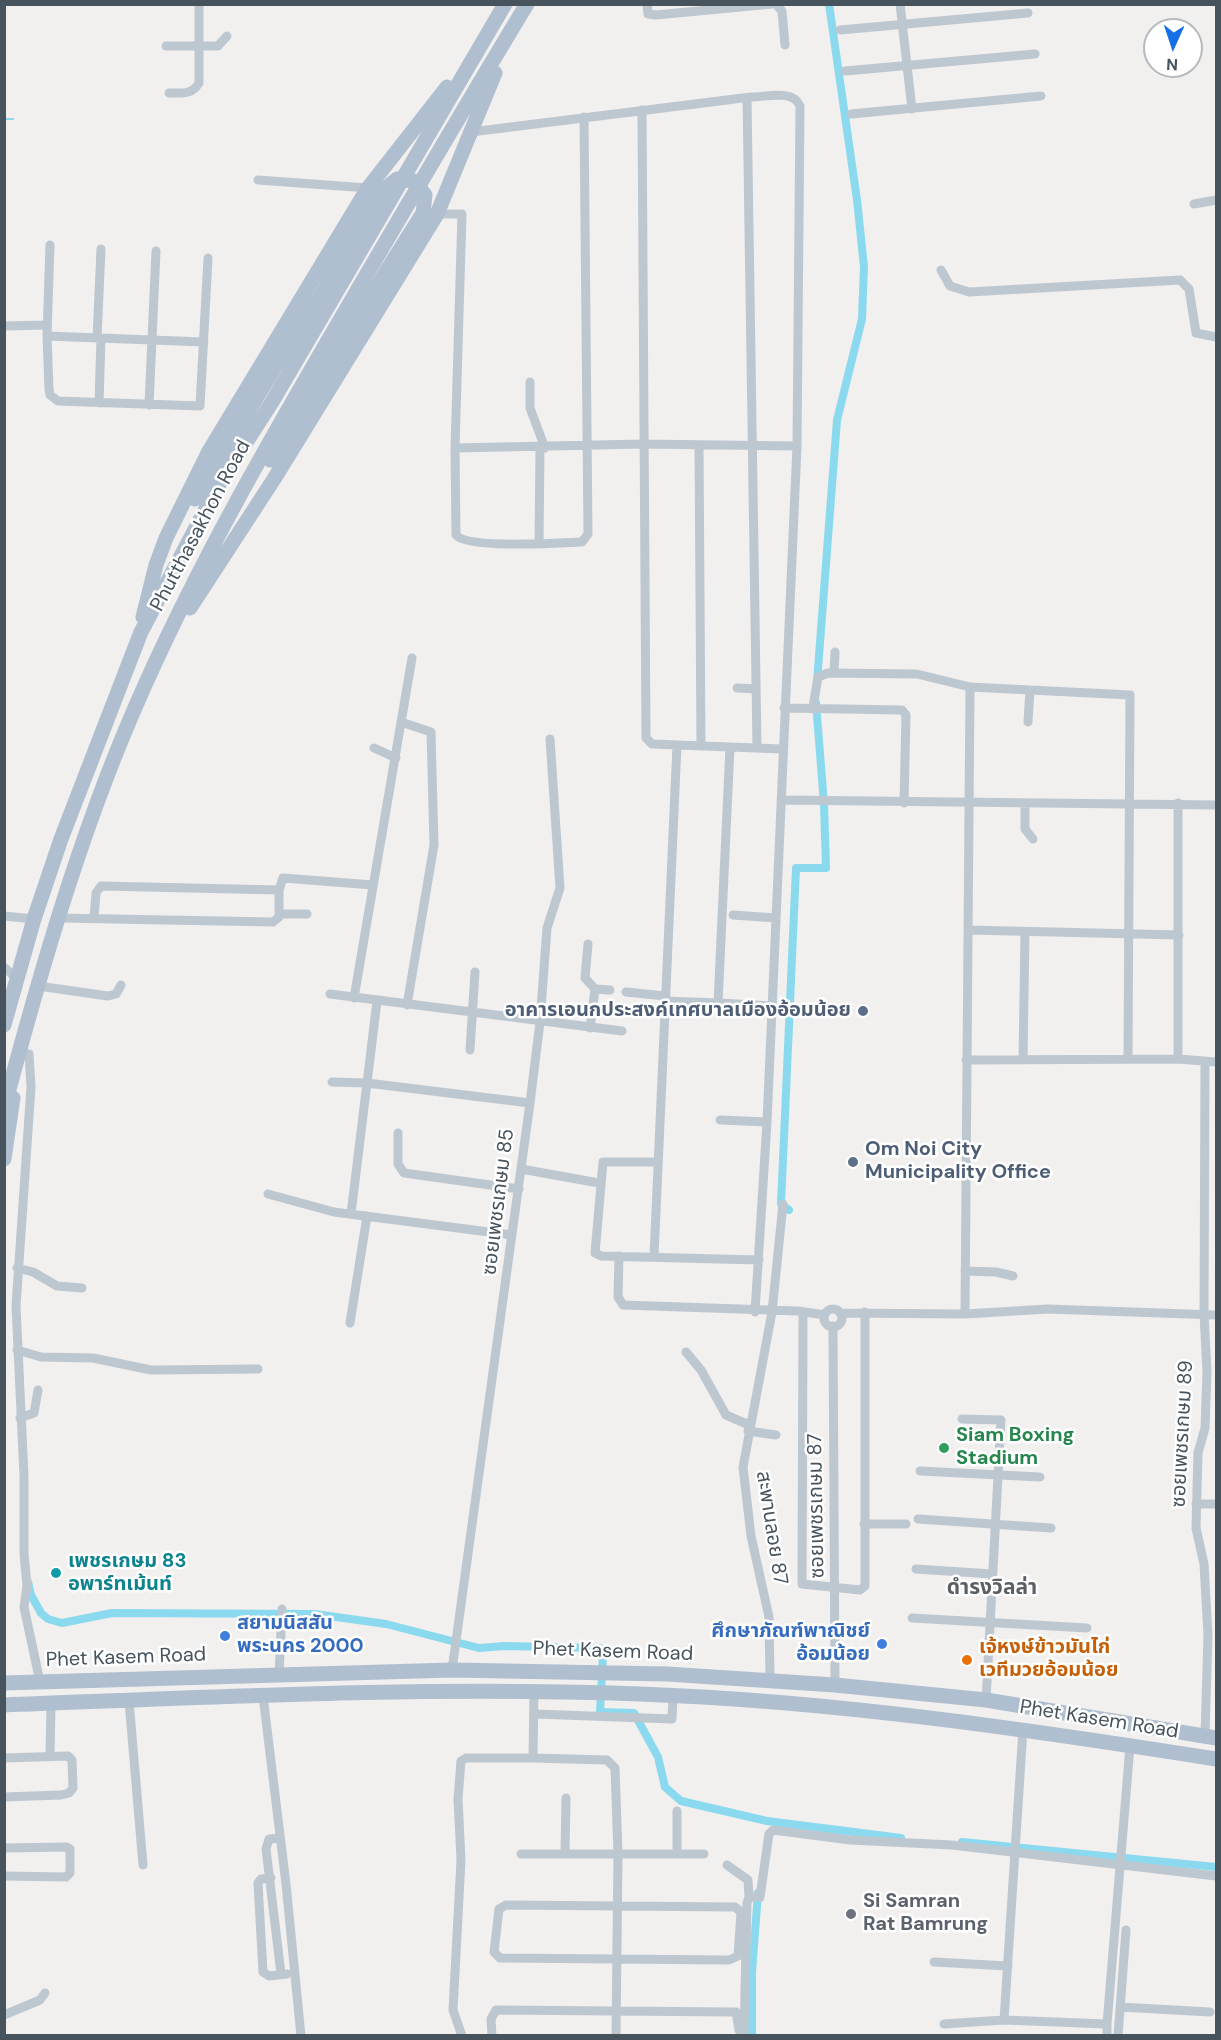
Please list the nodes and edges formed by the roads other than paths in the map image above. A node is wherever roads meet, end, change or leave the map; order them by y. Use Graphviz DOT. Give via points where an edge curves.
graph roads {
  1 [pos="199,4"];
  2 [pos="505,4"];
  3 [pos="526,4"];
  4 [pos="647,4"];
  5 [pos="774,4"];
  6 [pos="900,4"];
  7 [pos="1028,13"];
  8 [pos="495,21"];
  9 [pos="902,25"];
  10 [pos="512,29"];
  11 [pos="840,30"];
  12 [pos="227,36"];
  13 [pos="785,45"];
  14 [pos="166,46"];
  15 [pos="199,46"];
  16 [pos="1035,54"];
  17 [pos="907,65"];
  18 [pos="845,71"];
  19 [pos="169,93"];
  20 [pos="1041,96"];
  21 [pos="747,98"];
  22 [pos="912,109"];
  23 [pos="642,110"];
  24 [pos="851,114"];
  25 [pos="584,117"];
  26 [pos="471,132"];
  27 [pos="258,180"];
  28 [pos="368,188"];
  29 [pos="1216,200"];
  30 [pos="1194,204"];
  31 [pos="437,214"];
  32 [pos="50,245"];
  33 [pos="101,249"];
  34 [pos="156,251"];
  35 [pos="208,258"];
  36 [pos="940,270"];
  37 [pos="47,325"];
  38 [pos="4,326"];
  39 [pos="46,336"];
  40 [pos="1216,337"];
  41 [pos="99,338"];
  42 [pos="152,340"];
  43 [pos="204,342"];
  44 [pos="530,382"];
  45 [pos="99,403"];
  46 [pos="149,405"];
  47 [pos="642,444"];
  48 [pos="754,445"];
  49 [pos="588,446"];
  50 [pos="699,446"];
  51 [pos="797,446"];
  52 [pos="455,448"];
  53 [pos="542,448"];
  54 [pos="539,544"];
  55 [pos="141,632"];
  56 [pos="164,645"];
  57 [pos="835,652"];
  58 [pos="412,658"];
  59 [pos="834,673"];
  60 [pos="970,687"];
  61 [pos="737,688"];
  62 [pos="756,689"];
  63 [pos="1030,690"];
  64 [pos="813,707"];
  65 [pos="784,708"];
  66 [pos="402,722"];
  67 [pos="1028,722"];
  68 [pos="550,739"];
  69 [pos="677,745"];
  70 [pos="701,745"];
  71 [pos="730,747"];
  72 [pos="757,747"];
  73 [pos="374,748"];
  74 [pos="782,749"];
  75 [pos="396,758"];
  76 [pos="781,800"];
  77 [pos="904,803"];
  78 [pos="1178,803"];
  79 [pos="970,804"];
  80 [pos="1025,804"];
  81 [pos="1128,804"];
  82 [pos="1216,805"];
  83 [pos="1034,839"];
  84 [pos="373,885"];
  85 [pos="279,890"];
  86 [pos="279,914"];
  87 [pos="307,914"];
  88 [pos="733,915"];
  89 [pos="4,916"];
  90 [pos="59,918"];
  91 [pos="94,918"];
  92 [pos="776,918"];
  93 [pos="34,919"];
  94 [pos="968,930"];
  95 [pos="1025,932"];
  96 [pos="1128,934"];
  97 [pos="1179,935"];
  98 [pos="588,944"];
  99 [pos="4,967"];
  100 [pos="475,972"];
  101 [pos="16,978"];
  102 [pos="121,985"];
  103 [pos="38,986"];
  104 [pos="595,989"];
  105 [pos="610,990"];
  106 [pos="627,992"];
  107 [pos="330,994"];
  108 [pos="354,998"];
  109 [pos="665,999"];
  110 [pos="8,1001"];
  111 [pos="377,1001"];
  112 [pos="718,1004"];
  113 [pos="407,1005"];
  114 [pos="772,1006"];
  115 [pos="472,1013"];
  116 [pos="540,1022"];
  117 [pos="4,1025"];
  118 [pos="590,1028"];
  119 [pos="622,1031"];
  120 [pos="470,1050"];
  121 [pos="22,1055"];
  122 [pos="1128,1059"];
  123 [pos="1178,1059"];
  124 [pos="966,1060"];
  125 [pos="1023,1060"];
  126 [pos="1205,1062"];
  127 [pos="1216,1062"];
  128 [pos="332,1082"];
  129 [pos="367,1083"];
  130 [pos="530,1103"];
  131 [pos="4,1108"];
  132 [pos="720,1120"];
  133 [pos="767,1122"];
  134 [pos="398,1133"];
  135 [pos="4,1159"];
  136 [pos="657,1162"];
  137 [pos="521,1169"];
  138 [pos="599,1183"];
  139 [pos="519,1190"];
  140 [pos="268,1194"];
  141 [pos="783,1204"];
  142 [pos="351,1214"];
  143 [pos="367,1216"];
  144 [pos="512,1234"];
  145 [pos="619,1256"];
  146 [pos="654,1256"];
  147 [pos="759,1260"];
  148 [pos="17,1268"];
  149 [pos="966,1271"];
  150 [pos="1013,1276"];
  151 [pos="82,1288"];
  152 [pos="755,1312"];
  153 [pos="772,1312"];
  154 [pos="803,1312"];
  155 [pos="865,1312"];
  156 [pos="840,1313"];
  157 [pos="965,1314"];
  158 [pos="1204,1314"];
  159 [pos="825,1315"];
  160 [pos="1216,1315"];
  161 [pos="350,1323"];
  162 [pos="833,1326"];
  163 [pos="17,1350"];
  164 [pos="686,1352"];
  165 [pos="258,1369"];
  166 [pos="1212,1372"];
  167 [pos="38,1390"];
  168 [pos="20,1418"];
  169 [pos="962,1419"];
  170 [pos="748,1428"];
  171 [pos="776,1435"];
  172 [pos="920,1471"];
  173 [pos="998,1474"];
  174 [pos="1040,1477"];
  175 [pos="1196,1504"];
  176 [pos="1216,1504"];
  177 [pos="918,1519"];
  178 [pos="995,1523"];
  179 [pos="864,1524"];
  180 [pos="906,1524"];
  181 [pos="1051,1528"];
  182 [pos="916,1569"];
  183 [pos="992,1574"];
  184 [pos="836,1587"];
  185 [pos="282,1609"];
  186 [pos="912,1618"];
  187 [pos="990,1623"];
  188 [pos="1086,1628"];
  189 [pos="453,1663"];
  190 [pos="279,1675"];
  191 [pos="770,1680"];
  192 [pos="40,1682"];
  193 [pos="797,1682"];
  194 [pos="4,1683"];
  195 [pos="835,1685"];
  196 [pos="534,1691"];
  197 [pos="926,1694"];
  198 [pos="263,1696"];
  199 [pos="673,1696"];
  200 [pos="986,1700"];
  201 [pos="129,1701"];
  202 [pos="51,1704"];
  203 [pos="796,1704"];
  204 [pos="4,1706"];
  205 [pos="835,1707"];
  206 [pos="535,1714"];
  207 [pos="926,1717"];
  208 [pos="1023,1730"];
  209 [pos="1211,1737"];
  210 [pos="1130,1746"];
  211 [pos="50,1755"];
  212 [pos="4,1758"];
  213 [pos="533,1758"];
  214 [pos="1216,1759"];
  215 [pos="4,1797"];
  216 [pos="566,1798"];
  217 [pos="676,1811"];
  218 [pos="280,1838"];
  219 [pos="4,1848"];
  220 [pos="1016,1848"];
  221 [pos="565,1853"];
  222 [pos="521,1854"];
  223 [pos="618,1854"];
  224 [pos="678,1854"];
  225 [pos="704,1854"];
  226 [pos="1121,1861"];
  227 [pos="143,1864"];
  228 [pos="727,1865"];
  229 [pos="4,1876"];
  230 [pos="1216,1876"];
  231 [pos="271,1878"];
  232 [pos="753,1897"];
  233 [pos="617,1905"];
  234 [pos="1126,1930"];
  235 [pos="616,1957"];
  236 [pos="934,1962"];
  237 [pos="1008,1966"];
  238 [pos="295,1973"];
  239 [pos="281,1974"];
  240 [pos="45,1993"];
  241 [pos="1120,2007"];
  242 [pos="616,2010"];
  243 [pos="1210,2012"];
  244 [pos="4,2015"];
  245 [pos="1004,2020"];
  246 [pos="944,2024"];
  247 [pos="1107,2024"];
  248 [pos="301,2036"];
  249 [pos="462,2036"];
  250 [pos="492,2036"];
  251 [pos="616,2036"];
  252 [pos="739,2036"];
  253 [pos="744,2036"];
  254 [pos="1107,2036"];
  255 [pos="1118,2036"];
  1 -- 15 [label="street"];
  2 -- 8 [label="main road, Phutthasakhon Road"];
  3 -- 10 [label="main road, Phutthasakhon Road"];
  4 -- 5 [label="street" via="648,14 656,15"];
  5 -- 13 [label="street" via="782,11"];
  6 -- 9 [label="street"];
  7 -- 9 [label="street"];
  8 -- 28 [label="main road"];
  8 -- 55 [label="main road, Phutthasakhon Road" via="278,392 218,486"];
  9 -- 11 [label="street"];
  9 -- 17 [label="street"];
  10 -- 26 [label="main road"];
  10 -- 56 [label="main road, Phutthasakhon Road" via="273,435"];
  12 -- 15 [label="street" via="218,46"];
  14 -- 15 [label="street"];
  15 -- 19 [label="street" via="199,83 195,90"];
  16 -- 17 [label="street"];
  17 -- 18 [label="street"];
  17 -- 22 [label="street"];
  20 -- 22 [label="street"];
  21 -- 23 [label="street"];
  21 -- 48 [label="street"];
  21 -- 51 [label="street" via="789,96 800,106"];
  22 -- 24 [label="street"];
  23 -- 25 [label="street"];
  23 -- 47 [label="street"];
  25 -- 26 [label="street"];
  25 -- 49 [label="street"];
  26 -- 31 [label="main road"];
  27 -- 28 [label="street"];
  28 -- 55 [label="main road" via="190,486 156,565"];
  29 -- 30 [label="street"];
  31 -- 52 [label="street" via="462,214"];
  31 -- 56 [label="main road" via="274,479"];
  32 -- 37 [label="street"];
  33 -- 41 [label="street"];
  34 -- 42 [label="street"];
  35 -- 43 [label="street"];
  36 -- 40 [label="street" via="950,286 975,292 1180,280 1188,286 1196,333"];
  37 -- 38 [label="street"];
  37 -- 39 [label="street"];
  39 -- 41 [label="street"];
  39 -- 45 [label="street" via="50,395 58,401"];
  41 -- 42 [label="street"];
  41 -- 45 [label="street"];
  42 -- 43 [label="street"];
  42 -- 46 [label="street"];
  43 -- 46 [label="street" via="200,406"];
  44 -- 53 [label="street" via="530,408"];
  45 -- 46 [label="street"];
  47 -- 49 [label="street"];
  47 -- 50 [label="street"];
  47 -- 69 [label="street" via="646,738 650,744"];
  48 -- 50 [label="street"];
  48 -- 51 [label="street"];
  48 -- 62 [label="street"];
  49 -- 53 [label="street"];
  49 -- 54 [label="street" via="586,539"];
  50 -- 70 [label="street"];
  51 -- 65 [label="street"];
  52 -- 53 [label="street"];
  52 -- 54 [label="street" via="456,535 460,539"];
  53 -- 54 [label="street"];
  55 -- 56 [label="main road, bridge" via="196,495 380,193 397,179 414,181 425,195 423,213 316,383"];
  55 -- 93 [label="main road, Phutthasakhon Road"];
  56 -- 90 [label="main road, Phutthasakhon Road" via="114,760"];
  57 -- 59 [label="street"];
  58 -- 66 [label="street"];
  59 -- 60 [label="street" via="917,674"];
  59 -- 64 [label="street" via="818,676"];
  60 -- 63 [label="street"];
  60 -- 79 [label="street"];
  61 -- 62 [label="street"];
  62 -- 72 [label="street"];
  63 -- 67 [label="street"];
  63 -- 81 [label="street" via="1130,695"];
  64 -- 65 [label="street"];
  64 -- 77 [label="street" via="902,710 906,715"];
  65 -- 74 [label="street"];
  66 -- 75 [label="street"];
  66 -- 113 [label="street" via="431,732 434,755 434,845"];
  68 -- 116 [label="street, ซอยเพชรเกษม 85" via="560,888 547,928"];
  69 -- 70 [label="street"];
  69 -- 109 [label="street"];
  70 -- 71 [label="street"];
  71 -- 72 [label="street"];
  71 -- 112 [label="street"];
  72 -- 74 [label="street"];
  73 -- 75 [label="street"];
  74 -- 76 [label="street"];
  75 -- 84 [label="street"];
  76 -- 77 [label="street"];
  76 -- 92 [label="street"];
  77 -- 79 [label="street"];
  78 -- 81 [label="street"];
  78 -- 82 [label="street"];
  78 -- 97 [label="street"];
  79 -- 80 [label="street"];
  79 -- 94 [label="street"];
  80 -- 81 [label="street"];
  80 -- 83 [label="street" via="1025,829"];
  81 -- 96 [label="street"];
  84 -- 85 [label="street" via="285,877"];
  84 -- 108 [label="street"];
  85 -- 86 [label="street"];
  85 -- 91 [label="street" via="106,885 96,893"];
  86 -- 87 [label="street"];
  86 -- 91 [label="street" via="273,922"];
  88 -- 92 [label="street"];
  89 -- 93 [label="street"];
  90 -- 91 [label="street"];
  90 -- 103 [label="main road, Phutthasakhon Road"];
  92 -- 114 [label="street"];
  93 -- 101 [label="main road, Phutthasakhon Road"];
  94 -- 95 [label="street"];
  94 -- 124 [label="street"];
  95 -- 96 [label="street"];
  95 -- 125 [label="street"];
  96 -- 97 [label="street"];
  96 -- 122 [label="street"];
  97 -- 123 [label="street"];
  98 -- 104 [label="street" via="585,978"];
  99 -- 101 [label="street"];
  100 -- 115 [label="street"];
  101 -- 110 [label="main road, Phutthasakhon Road"];
  102 -- 103 [label="street" via="117,994 108,996"];
  103 -- 121 [label="main road, Phutthasakhon Road"];
  104 -- 105 [label="street"];
  104 -- 118 [label="street"];
  106 -- 109 [label="street"];
  107 -- 108 [label="street"];
  108 -- 111 [label="street"];
  109 -- 112 [label="street"];
  109 -- 136 [label="street"];
  110 -- 117 [label="main road, Phutthasakhon Road"];
  111 -- 113 [label="street"];
  111 -- 129 [label="street"];
  112 -- 114 [label="street"];
  113 -- 115 [label="street"];
  114 -- 133 [label="street"];
  115 -- 116 [label="street"];
  115 -- 120 [label="street"];
  116 -- 118 [label="street"];
  116 -- 130 [label="street, ซอยเพชรเกษม 85"];
  118 -- 119 [label="street"];
  121 -- 131 [label="main road, Phutthasakhon Road"];
  121 -- 135 [label="main road"];
  121 -- 148 [label="street" via="32,1087"];
  122 -- 123 [label="street"];
  122 -- 125 [label="street"];
  123 -- 126 [label="street"];
  124 -- 125 [label="street"];
  124 -- 149 [label="street"];
  126 -- 127 [label="street"];
  126 -- 158 [label="street, ซอยเพชรเกษม 89"];
  128 -- 129 [label="street"];
  129 -- 130 [label="street"];
  129 -- 142 [label="street"];
  130 -- 137 [label="street, ซอยเพชรเกษม 85"];
  132 -- 133 [label="street"];
  133 -- 147 [label="street"];
  134 -- 139 [label="street" via="398,1164 404,1173"];
  136 -- 138 [label="street" via="605,1161"];
  136 -- 146 [label="street"];
  137 -- 138 [label="street"];
  137 -- 139 [label="street, ซอยเพชรเกษม 85"];
  138 -- 145 [label="street" via="595,1254"];
  139 -- 144 [label="street, ซอยเพชรเกษม 85"];
  140 -- 142 [label="street"];
  141 -- 153 [label="street, สะพานลอย 87"];
  142 -- 143 [label="street"];
  143 -- 144 [label="street"];
  143 -- 161 [label="street"];
  144 -- 189 [label="street, ซอยเพชรเกษม 85"];
  145 -- 146 [label="street"];
  145 -- 152 [label="street" via="618,1297 623,1305"];
  146 -- 147 [label="street"];
  147 -- 152 [label="street"];
  148 -- 151 [label="street" via="57,1286"];
  148 -- 163 [label="street"];
  149 -- 150 [label="street"];
  149 -- 157 [label="street"];
  152 -- 153 [label="street"];
  153 -- 154 [label="street"];
  153 -- 170 [label="street, สะพานลอย 87"];
  154 -- 159 [label="street"];
  154 -- 184 [label="street" via="802,1584"];
  155 -- 156 [label="street"];
  155 -- 157 [label="street"];
  155 -- 179 [label="street"];
  156 -- 159 [label="street" via="832,1309"];
  156 -- 162 [label="street" via="840,1323"];
  157 -- 158 [label="street" via="1048,1309"];
  158 -- 160 [label="street"];
  158 -- 166 [label="street, ซอยเพชรเกษม 89"];
  159 -- 162 [label="street" via="826,1323"];
  162 -- 184 [label="street, ซอยเพชรเกษม 87"];
  163 -- 165 [label="street" via="41,1356 93,1358 151,1370"];
  163 -- 168 [label="street"];
  164 -- 170 [label="street" via="702,1370 726,1415"];
  166 -- 175 [label="street, ซอยเพชรเกษม 89" via="1198,1453"];
  167 -- 168 [label="street" via="34,1413"];
  168 -- 192 [label="street" via="27,1586 24,1607"];
  169 -- 173 [label="street" via="1001,1420"];
  170 -- 171 [label="street"];
  170 -- 191 [label="street, สะพานลอย 87" via="742,1467 751,1536 769,1617"];
  172 -- 173 [label="street"];
  173 -- 174 [label="street"];
  173 -- 178 [label="street"];
  175 -- 176 [label="street"];
  175 -- 209 [label="street, ซอยเพชรเกษม 89" via="1196,1528 1204,1564"];
  177 -- 178 [label="street"];
  178 -- 181 [label="street"];
  178 -- 183 [label="street"];
  179 -- 180 [label="street"];
  179 -- 184 [label="street" via="865,1586 860,1590"];
  182 -- 183 [label="street"];
  183 -- 187 [label="street"];
  184 -- 195 [label="street, ซอยเพชรเกษม 87"];
  185 -- 190 [label="street"];
  186 -- 187 [label="street"];
  187 -- 188 [label="street"];
  187 -- 200 [label="street"];
  189 -- 190 [label="main road, Phet Kasem Road"];
  189 -- 191 [label="main road, Phet Kasem Road"];
  190 -- 192 [label="main road, Phet Kasem Road"];
  191 -- 193 [label="main road, Phet Kasem Road"];
  192 -- 194 [label="main road, Phet Kasem Road"];
  193 -- 195 [label="main road, Phet Kasem Road"];
  193 -- 203 [label="main road"];
  195 -- 197 [label="main road, Phet Kasem Road"];
  195 -- 205 [label="main road"];
  196 -- 198 [label="main road, Phet Kasem Road"];
  196 -- 199 [label="main road, Phet Kasem Road"];
  196 -- 206 [label="street"];
  197 -- 200 [label="main road, Phet Kasem Road"];
  197 -- 207 [label="main road"];
  198 -- 201 [label="main road, Phet Kasem Road"];
  198 -- 218 [label="street"];
  199 -- 203 [label="main road, Phet Kasem Road"];
  199 -- 206 [label="street" via="672,1719"];
  200 -- 209 [label="main road, Phet Kasem Road"];
  201 -- 202 [label="main road, Phet Kasem Road"];
  201 -- 227 [label="street"];
  202 -- 204 [label="main road, Phet Kasem Road"];
  202 -- 211 [label="street"];
  203 -- 205 [label="main road, Phet Kasem Road"];
  205 -- 207 [label="main road, Phet Kasem Road"];
  206 -- 213 [label="street"];
  207 -- 208 [label="main road, Phet Kasem Road"];
  208 -- 210 [label="main road, Phet Kasem Road"];
  208 -- 220 [label="street"];
  210 -- 214 [label="main road, Phet Kasem Road"];
  210 -- 226 [label="street"];
  211 -- 212 [label="street"];
  211 -- 215 [label="street" via="70,1757 71,1791 61,1795"];
  213 -- 223 [label="street" via="613,1763"];
  213 -- 249 [label="street" via="461,1761 461,1860 453,2010"];
  216 -- 221 [label="street"];
  217 -- 224 [label="street"];
  218 -- 231 [label="street" via="269,1839 267,1843"];
  218 -- 238 [label="street"];
  219 -- 229 [label="street" via="67,1847 71,1855 70,1873 66,1877"];
  220 -- 226 [label="street"];
  220 -- 232 [label="street" via="850,1840 773,1830"];
  220 -- 237 [label="street"];
  221 -- 222 [label="street"];
  221 -- 223 [label="street"];
  223 -- 224 [label="street"];
  223 -- 233 [label="street"];
  224 -- 225 [label="street"];
  226 -- 230 [label="street"];
  226 -- 247 [label="street"];
  228 -- 232 [label="street" via="748,1880"];
  231 -- 239 [label="street"];
  231 -- 239 [label="street" via="258,1883 263,1972 270,1976"];
  232 -- 253 [label="street"];
  233 -- 235 [label="street"];
  233 -- 235 [label="street" via="502,1906 496,1921 494,1952 508,1959"];
  233 -- 235 [label="street" via="735,1907 741,1917 738,1956 734,1960"];
  234 -- 241 [label="street"];
  235 -- 242 [label="street"];
  236 -- 237 [label="street"];
  237 -- 245 [label="street"];
  238 -- 239 [label="street"];
  238 -- 248 [label="street"];
  240 -- 244 [label="street" via="40,2000"];
  241 -- 243 [label="street"];
  241 -- 255 [label="street"];
  242 -- 250 [label="street" via="496,2010 491,2019"];
  242 -- 251 [label="street"];
  242 -- 252 [label="street" via="736,2012"];
  245 -- 246 [label="street"];
  245 -- 247 [label="street"];
  247 -- 254 [label="street"];
}
